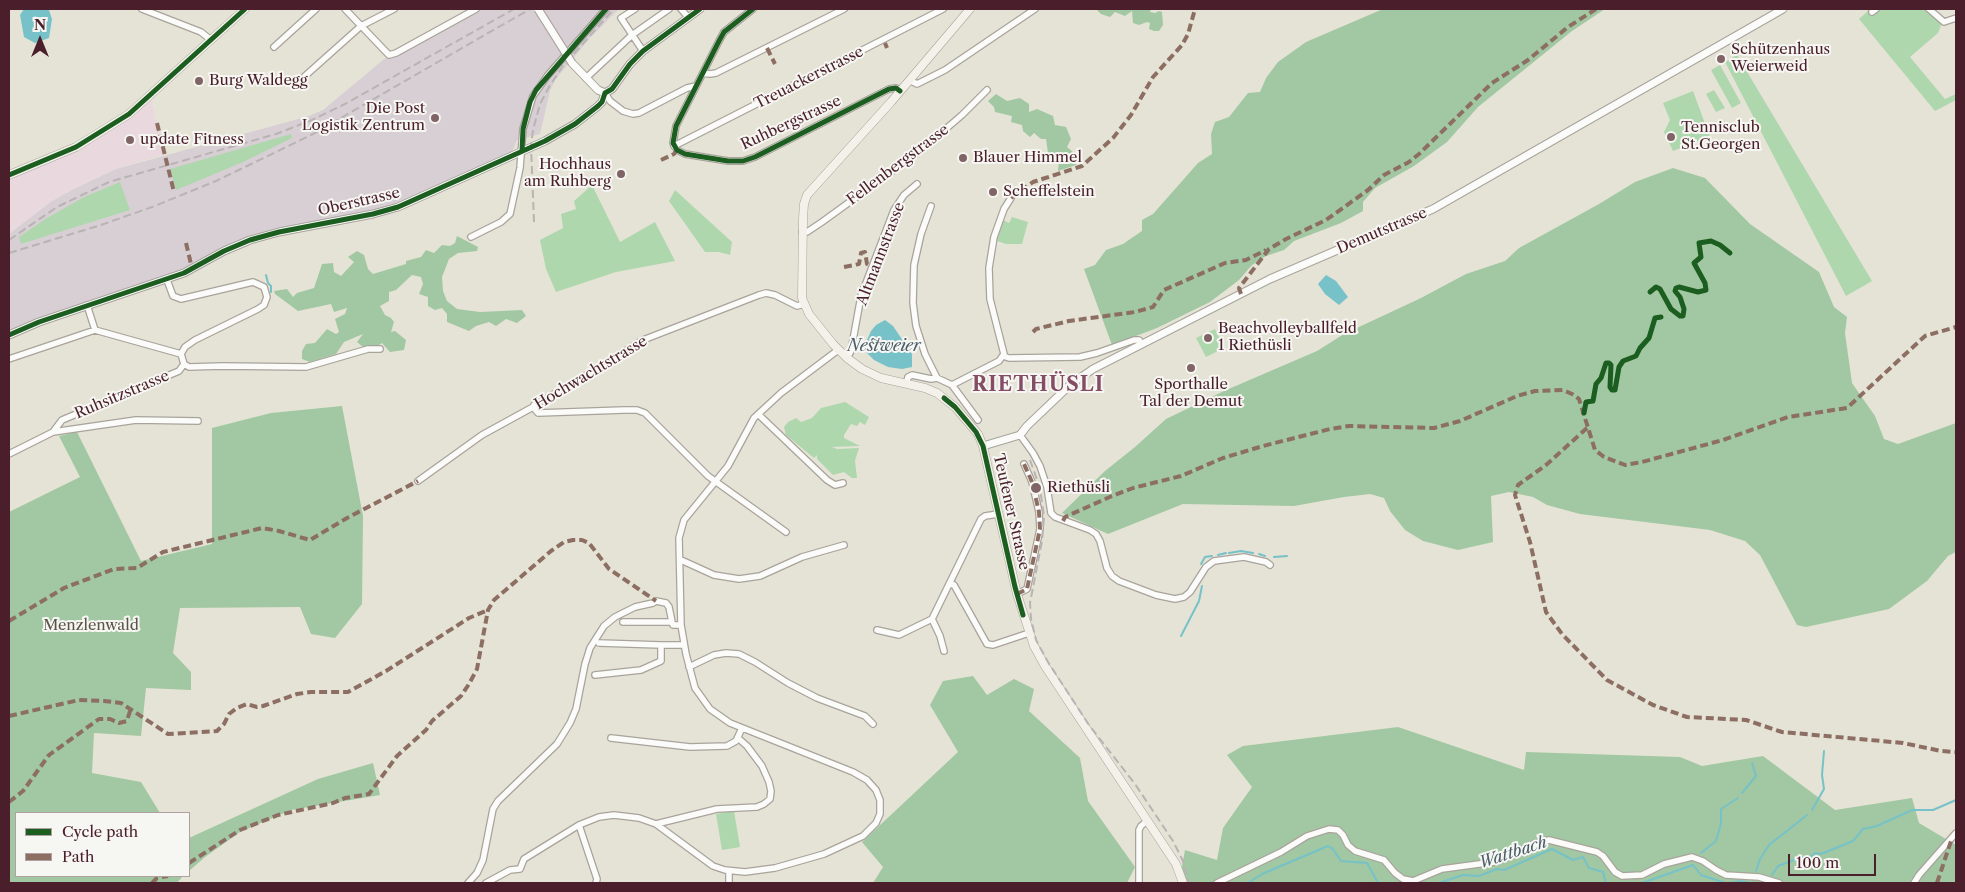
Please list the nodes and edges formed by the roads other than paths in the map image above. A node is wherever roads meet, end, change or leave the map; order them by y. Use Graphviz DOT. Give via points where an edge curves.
graph roads {
  1 [pos="142,9"];
  2 [pos="245,9"];
  3 [pos="316,9"];
  4 [pos="345,9"];
  5 [pos="394,9"];
  6 [pos="476,9"];
  7 [pos="538,9"];
  8 [pos="606,9"];
  9 [pos="636,9"];
  10 [pos="667,9"];
  11 [pos="681,9"];
  12 [pos="700,9"];
  13 [pos="753,9"];
  14 [pos="844,9"];
  15 [pos="944,9"];
  16 [pos="970,9"];
  17 [pos="1035,9"];
  18 [pos="1783,9"];
  19 [pos="1929,9"];
  20 [pos="688,17"];
  21 [pos="1956,18"];
  22 [pos="361,26"];
  23 [pos="632,35"];
  24 [pos="211,40"];
  25 [pos="274,47"];
  26 [pos="643,52"];
  27 [pos="703,73"];
  28 [pos="305,76"];
  29 [pos="586,78"];
  30 [pos="909,80"];
  31 [pos="696,86"];
  32 [pos="987,90"];
  33 [pos="900,91"];
  34 [pos="605,93"];
  35 [pos="674,146"];
  36 [pos="522,151"];
  37 [pos="9,175"];
  38 [pos="918,184"];
  39 [pos="1011,198"];
  40 [pos="931,206"];
  41 [pos="802,232"];
  42 [pos="471,237"];
  43 [pos="167,280"];
  44 [pos="804,304"];
  45 [pos="88,306"];
  46 [pos="95,330"];
  47 [pos="9,335"];
  48 [pos="1142,344"];
  49 [pos="380,349"];
  50 [pos="838,350"];
  51 [pos="181,354"];
  52 [pos="1003,356"];
  53 [pos="847,358"];
  54 [pos="9,359"];
  55 [pos="184,364"];
  56 [pos="937,378"];
  57 [pos="906,384"];
  58 [pos="952,384"];
  59 [pos="533,407"];
  60 [pos="759,415"];
  61 [pos="978,420"];
  62 [pos="198,422"];
  63 [pos="53,432"];
  64 [pos="1020,435"];
  65 [pos="983,446"];
  66 [pos="9,454"];
  67 [pos="1024,464"];
  68 [pos="418,481"];
  69 [pos="715,481"];
  70 [pos="843,483"];
  71 [pos="998,514"];
  72 [pos="786,532"];
  73 [pos="844,545"];
  74 [pos="681,560"];
  75 [pos="1270,565"];
  76 [pos="950,584"];
  77 [pos="1017,594"];
  78 [pos="932,619"];
  79 [pos="623,622"];
  80 [pos="672,622"];
  81 [pos="681,625"];
  82 [pos="877,630"];
  83 [pos="1029,633"];
  84 [pos="599,643"];
  85 [pos="661,645"];
  86 [pos="684,645"];
  87 [pos="944,651"];
  88 [pos="689,667"];
  89 [pos="595,675"];
  90 [pos="873,724"];
  91 [pos="742,728"];
  92 [pos="612,738"];
  93 [pos="738,738"];
  94 [pos="1147,821"];
  95 [pos="656,824"];
  96 [pos="580,825"];
  97 [pos="1956,833"];
  98 [pos="729,871"];
  99 [pos="468,883"];
  100 [pos="486,883"];
  101 [pos="596,883"];
  102 [pos="729,883"];
  103 [pos="1139,883"];
  104 [pos="1183,883"];
  105 [pos="1217,883"];
  106 [pos="1779,883"];
  107 [pos="1914,883"];
  1 -- 24 [label="street" via="201,32"];
  2 -- 24 [label="main road"];
  3 -- 25 [label="street"];
  4 -- 22 [label="street"];
  5 -- 22 [label="street"];
  6 -- 22 [label="street" via="389,55"];
  7 -- 29 [label="street, bridge" via="572,63"];
  8 -- 36 [label="street" via="536,90 523,129"];
  9 -- 23 [label="street" via="621,18"];
  10 -- 23 [label="street"];
  11 -- 20 [label="street"];
  12 -- 20 [label="street, Oberstrasse"];
  13 -- 27 [label="street" via="724,32"];
  14 -- 27 [label="street" via="716,73"];
  15 -- 35 [label="street, Treuackerstrasse"];
  16 -- 30 [label="main road, Teufener Strasse"];
  17 -- 30 [label="street" via="945,70 917,84"];
  18 -- 48 [label="street, Demutstrasse" via="1432,209 1282,273"];
  19 -- 21 [label="street" via="1944,22"];
  20 -- 26 [label="street, Oberstrasse"];
  22 -- 28 [label="street"];
  23 -- 26 [label="street"];
  23 -- 29 [label="street"];
  24 -- 37 [label="main road" via="140,105 110,127 76,147"];
  26 -- 34 [label="street, Oberstrasse"];
  27 -- 31 [label="street"];
  29 -- 34 [label="street"];
  30 -- 33 [label="main road, Teufener Strasse"];
  31 -- 34 [label="street" via="633,114 623,111"];
  31 -- 35 [label="street" via="676,126"];
  32 -- 41 [label="street, Fellenbergstrasse" via="920,151 808,232"];
  33 -- 35 [label="street, Ruhbergstrasse" via="889,89 744,161 728,162 702,157 681,152"];
  33 -- 41 [label="main road, Teufener Strasse" via="809,193 804,204"];
  34 -- 36 [label="street, Oberstrasse" via="602,102 582,119"];
  36 -- 42 [label="street" via="510,214 502,222"];
  36 -- 43 [label="street, Oberstrasse" via="404,205 258,238"];
  38 -- 53 [label="street, Altmannstrasse" via="904,195 894,210 861,296"];
  39 -- 52 [label="street" via="996,230 989,268 990,299 1004,348"];
  40 -- 56 [label="street" via="916,256 913,303 920,342"];
  41 -- 44 [label="main road, Teufener Strasse" via="801,291"];
  43 -- 45 [label="street, Oberstrasse"];
  43 -- 51 [label="street, Ruhsitzstrasse" via="174,296 181,299 247,282 259,284 266,292 266,300 258,310 196,340 184,347"];
  44 -- 50 [label="main road, Teufener Strasse"];
  44 -- 59 [label="street, Hochwachtstrasse" via="797,306 774,295 759,294 642,340"];
  45 -- 46 [label="street"];
  45 -- 47 [label="street, Oberstrasse"];
  46 -- 51 [label="street"];
  46 -- 54 [label="street"];
  48 -- 52 [label="street" via="1134,340 1097,353 1073,357"];
  48 -- 64 [label="street, Demutstrasse" via="1077,379"];
  49 -- 55 [label="street" via="368,349 306,367 190,367"];
  50 -- 53 [label="main road, Teufener Strasse"];
  50 -- 60 [label="street" via="767,404"];
  51 -- 55 [label="street, Ruhsitzstrasse"];
  52 -- 58 [label="street"];
  53 -- 57 [label="main road, Teufener Strasse" via="872,374"];
  55 -- 63 [label="street, Ruhsitzstrasse" via="179,371 62,420"];
  56 -- 57 [label="street" via="912,375"];
  56 -- 58 [label="street"];
  57 -- 65 [label="main road, Teufener Strasse" via="925,388 944,398 976,432"];
  58 -- 61 [label="street"];
  59 -- 68 [label="street, Hochwachtstrasse" via="482,435"];
  59 -- 69 [label="street" via="538,413 637,410 645,413"];
  60 -- 69 [label="street" via="749,425 728,466"];
  60 -- 70 [label="street" via="827,480"];
  62 -- 63 [label="street" via="136,420"];
  63 -- 66 [label="street, Ruhsitzstrasse"];
  64 -- 65 [label="street"];
  64 -- 75 [label="street" via="1040,466 1051,513 1096,534 1107,568 1116,579 1164,598 1175,599 1187,594 1206,567 1219,559 1250,557"];
  65 -- 71 [label="main road, Teufener Strasse"];
  67 -- 77 [label="street" via="1032,482 1040,529 1027,589"];
  69 -- 72 [label="street"];
  69 -- 74 [label="street" via="682,524 679,538"];
  71 -- 76 [label="street" via="981,519"];
  71 -- 77 [label="main road, Teufener Strasse"];
  73 -- 74 [label="street" via="802,557 760,576 740,579 714,575"];
  74 -- 81 [label="street"];
  76 -- 78 [label="street"];
  76 -- 83 [label="street" via="954,585 987,644"];
  77 -- 83 [label="main road, Teufener Strasse"];
  78 -- 82 [label="street" via="899,635"];
  78 -- 87 [label="street"];
  79 -- 80 [label="street"];
  80 -- 81 [label="street"];
  80 -- 99 [label="street" via="669,607 656,601 629,610 604,626 590,648 570,722 558,744 498,801 493,809 483,860"];
  81 -- 86 [label="street"];
  83 -- 94 [label="main road, Teufener Strasse" via="1045,666"];
  84 -- 85 [label="street"];
  85 -- 86 [label="street"];
  85 -- 89 [label="street" via="661,661 641,670"];
  86 -- 88 [label="street"];
  88 -- 90 [label="street" via="714,655 739,654 817,698 865,716"];
  88 -- 91 [label="street" via="695,688 706,704 722,719"];
  91 -- 93 [label="street"];
  91 -- 98 [label="street" via="863,778 876,790 880,809 876,823 867,833 831,851 775,868"];
  92 -- 93 [label="street" via="690,747 727,746"];
  93 -- 95 [label="street" via="762,766 769,782 770,799 757,807 718,809"];
  94 -- 103 [label="street" via="1140,830"];
  94 -- 104 [label="main road, Teufener Strasse" via="1176,864"];
  95 -- 96 [label="street" via="614,815"];
  95 -- 98 [label="street" via="704,861"];
  96 -- 100 [label="street" via="524,859 520,869 510,870"];
  96 -- 101 [label="street"];
  97 -- 107 [label="street"];
  98 -- 102 [label="street"];
  105 -- 106 [label="street" via="1307,836 1329,829 1338,830 1355,851 1384,860 1394,873 1413,881 1442,869 1494,862 1549,840 1597,852 1622,876 1642,876 1664,864 1692,857 1726,875 1759,877"];
}
